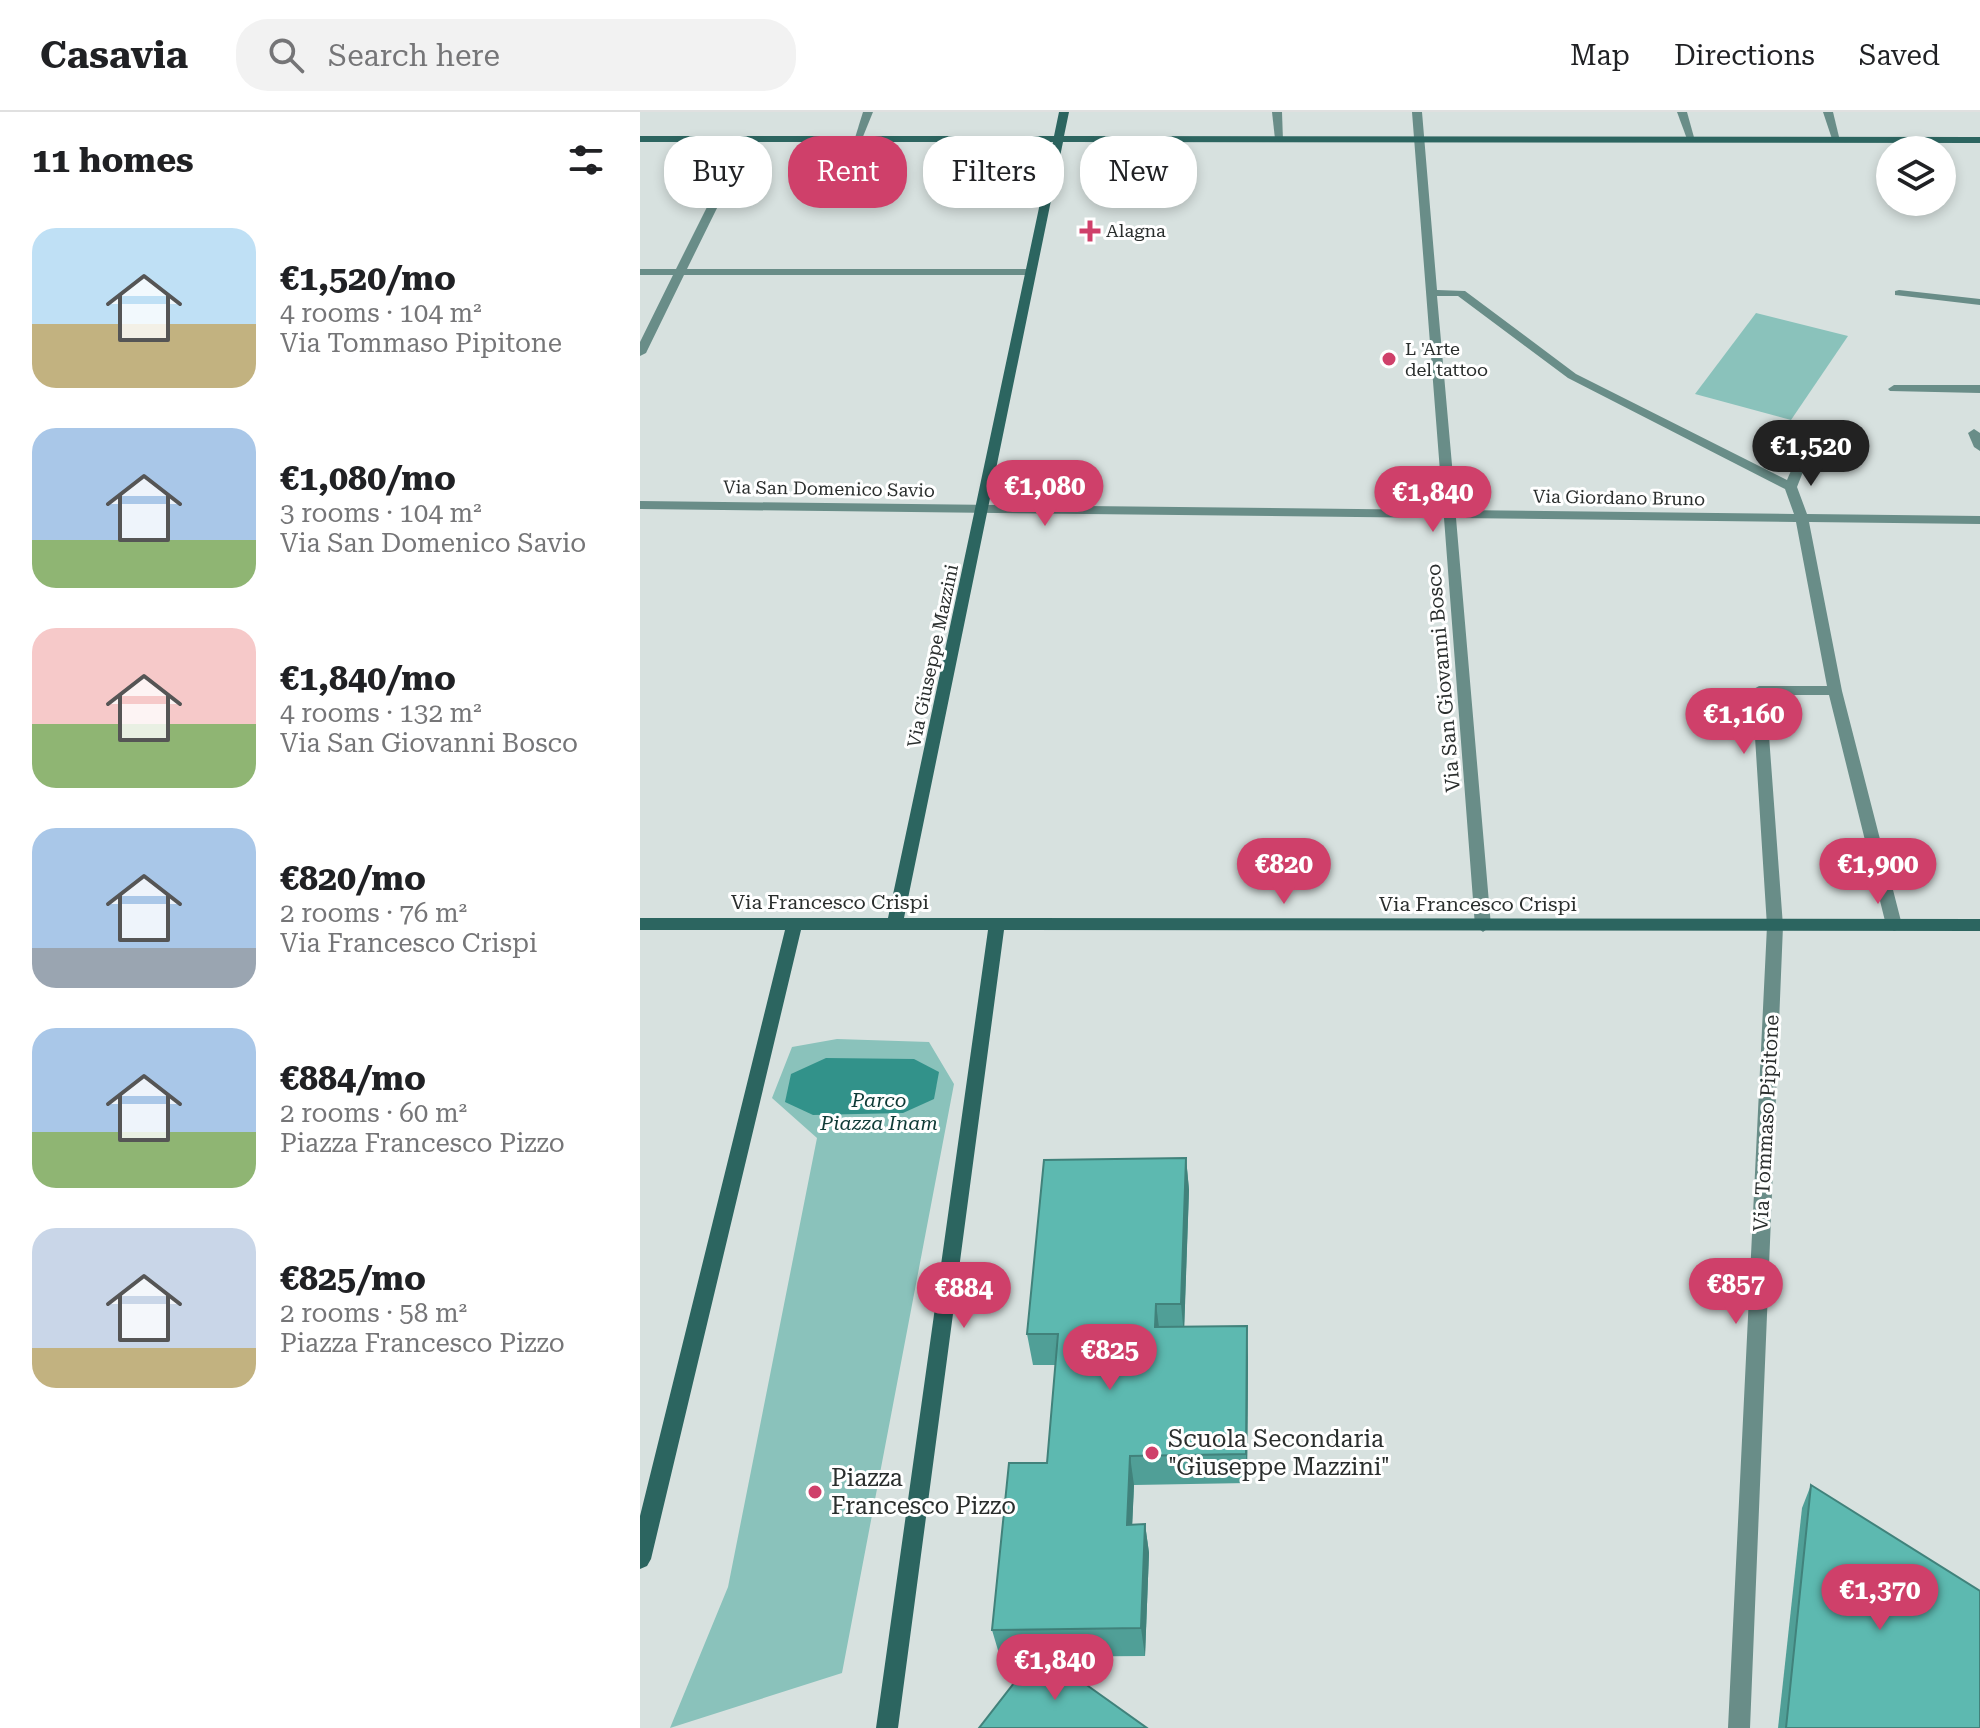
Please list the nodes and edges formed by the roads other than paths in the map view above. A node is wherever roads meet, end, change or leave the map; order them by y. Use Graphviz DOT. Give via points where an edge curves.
graph roads {
  1 [pos="868,112"];
  2 [pos="1064,112"];
  3 [pos="1277,112"];
  4 [pos="1417,112"];
  5 [pos="1682,112"];
  6 [pos="1828,112"];
  7 [pos="858,136"];
  8 [pos="1060,136"];
  9 [pos="640,139"];
  10 [pos="664,139"];
  11 [pos="1064,139"];
  12 [pos="1280,139"];
  13 [pos="1420,139"];
  14 [pos="1692,139"];
  15 [pos="1837,139"];
  16 [pos="1980,140"];
  17 [pos="712,208"];
  18 [pos="1044,208"];
  19 [pos="640,272"];
  20 [pos="680,272"];
  21 [pos="1031,272"];
  22 [pos="1432,293"];
  23 [pos="1899,293"];
  24 [pos="1980,302"];
  25 [pos="640,353"];
  26 [pos="1894,389"];
  27 [pos="1980,389"];
  28 [pos="1826,426"];
  29 [pos="1974,433"];
  30 [pos="1980,447"];
  31 [pos="1791,487"];
  32 [pos="640,505"];
  33 [pos="982,509"];
  34 [pos="1450,514"];
  35 [pos="1802,519"];
  36 [pos="1980,520"];
  37 [pos="1835,691"];
  38 [pos="640,924"];
  39 [pos="794,924"];
  40 [pos="895,925"];
  41 [pos="997,925"];
  42 [pos="1894,925"];
  43 [pos="1980,925"];
  44 [pos="1483,926"];
  45 [pos="1775,926"];
  46 [pos="640,1559"];
  47 [pos="887,1728"];
  48 [pos="1739,1728"];
  1 -- 7 [label="street"];
  2 -- 8 [label="main road, Via Giuseppe Mazzini"];
  3 -- 12 [label="street"];
  4 -- 13 [label="street, Via San Giovanni Bosco"];
  5 -- 14 [label="street"];
  6 -- 15 [label="street"];
  9 -- 10 [label="main road"];
  11 -- 12 [label="main road"];
  12 -- 13 [label="main road"];
  13 -- 14 [label="main road"];
  13 -- 22 [label="street, Via San Giovanni Bosco"];
  14 -- 15 [label="main road"];
  15 -- 16 [label="main road"];
  17 -- 20 [label="street"];
  18 -- 21 [label="main road, Via Giuseppe Mazzini"];
  19 -- 20 [label="street"];
  20 -- 21 [label="street"];
  20 -- 25 [label="street"];
  21 -- 33 [label="main road, Via Giuseppe Mazzini"];
  22 -- 31 [label="street" via="1461,293 1572,376"];
  22 -- 34 [label="street, Via San Giovanni Bosco"];
  23 -- 24 [label="street"];
  26 -- 27 [label="street"];
  28 -- 31 [label="street" via="1802,459"];
  29 -- 30 [label="street"];
  31 -- 35 [label="street"];
  32 -- 33 [label="street, Via San Domenico Savio"];
  33 -- 34 [label="street, Via San Domenico Savio"];
  33 -- 40 [label="main road, Via Giuseppe Mazzini"];
  34 -- 35 [label="street, Via Giordano Bruno"];
  34 -- 44 [label="street, Via San Giovanni Bosco"];
  35 -- 36 [label="street, Via Giordano Bruno"];
  35 -- 37 [label="street"];
  37 -- 42 [label="street"];
  37 -- 45 [label="street, Via Tommaso Pipitone" via="1759,690"];
  38 -- 39 [label="main road, Via Francesco Crispi"];
  39 -- 40 [label="main road, Via Francesco Crispi"];
  39 -- 46 [label="main road"];
  40 -- 41 [label="main road, Via Francesco Crispi"];
  41 -- 44 [label="main road, Via Francesco Crispi"];
  41 -- 47 [label="main road"];
  42 -- 43 [label="main road, Via Francesco Crispi"];
  42 -- 45 [label="main road, Via Francesco Crispi"];
  44 -- 45 [label="main road, Via Francesco Crispi"];
  45 -- 48 [label="street, Via Tommaso Pipitone"];
}
